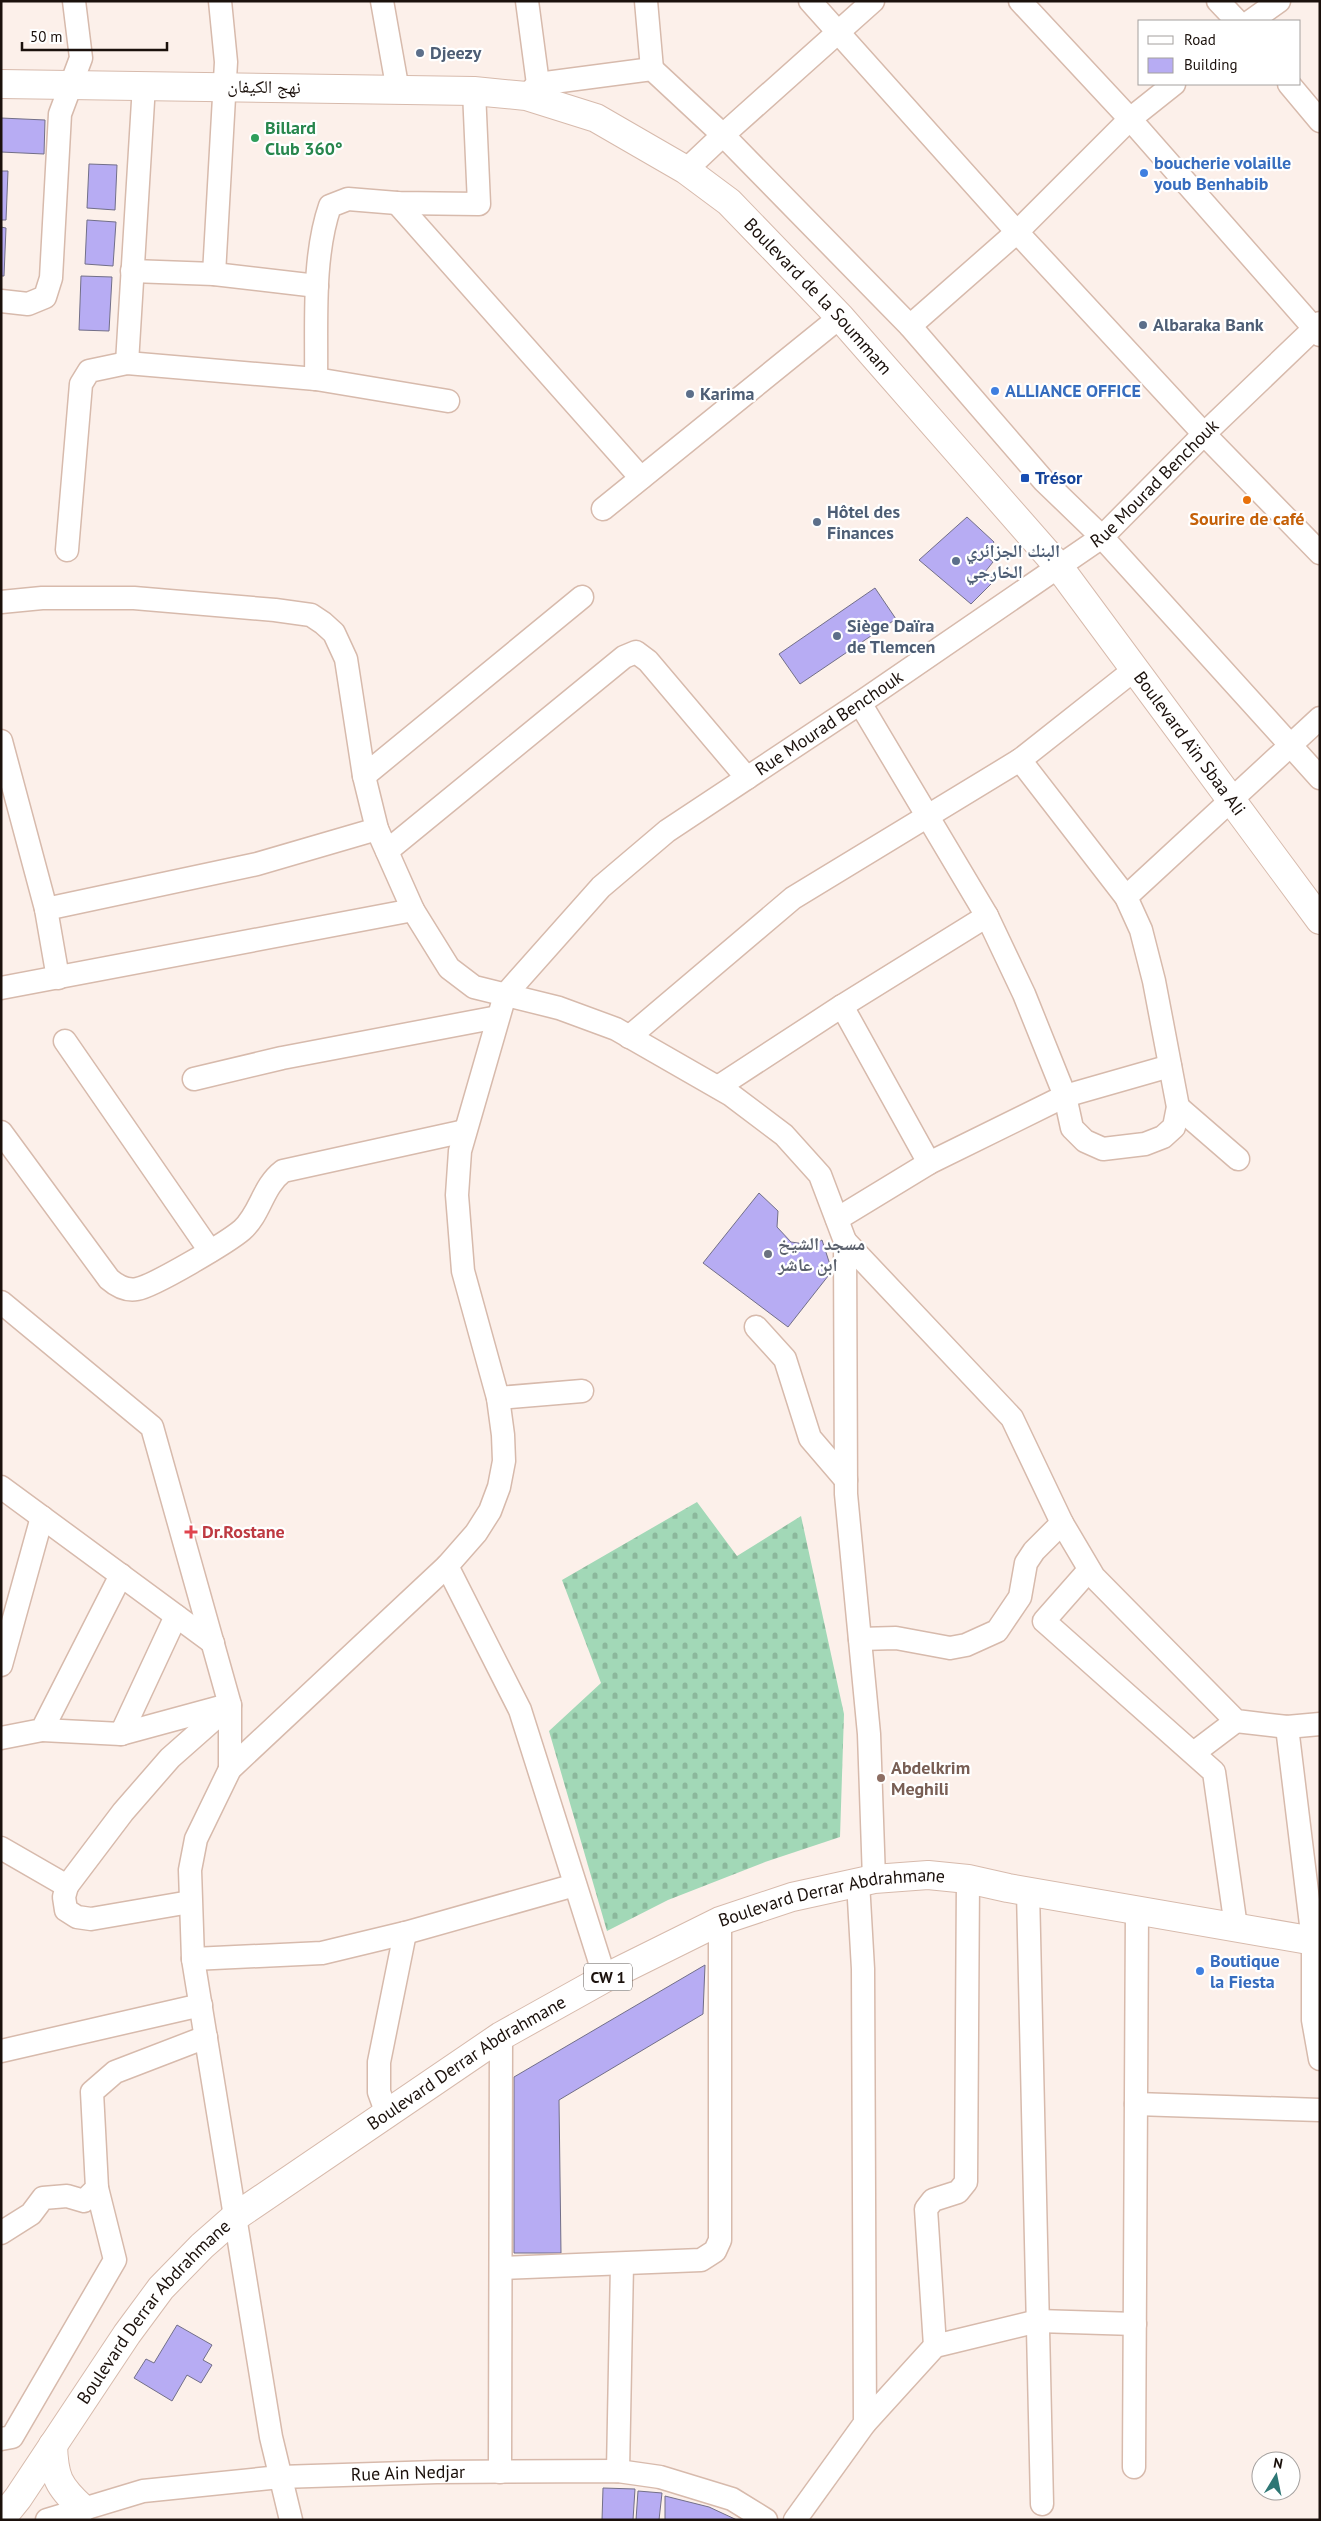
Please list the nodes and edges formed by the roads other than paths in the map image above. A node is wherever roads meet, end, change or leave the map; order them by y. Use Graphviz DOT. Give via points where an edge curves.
graph roads {
  1 [pos="74,1"];
  2 [pos="220,1"];
  3 [pos="382,1"];
  4 [pos="528,1"];
  5 [pos="646,1"];
  6 [pos="810,1"];
  7 [pos="873,1"];
  8 [pos="1020,1"];
  9 [pos="1218,1"];
  10 [pos="1278,1"];
  11 [pos="1236,20"];
  12 [pos="1252,20"];
  13 [pos="839,32"];
  14 [pos="652,69"];
  15 [pos="1,84"];
  16 [pos="71,84"];
  17 [pos="144,85"];
  18 [pos="1173,85"];
  19 [pos="1290,85"];
  20 [pos="224,86"];
  21 [pos="532,90"];
  22 [pos="398,91"];
  23 [pos="474,91"];
  24 [pos="1130,120"];
  25 [pos="1320,121"];
  26 [pos="724,135"];
  27 [pos="686,170"];
  28 [pos="397,203"];
  29 [pos="1017,232"];
  30 [pos="132,271"];
  31 [pos="214,274"];
  32 [pos="318,286"];
  33 [pos="1,301"];
  34 [pos="840,317"];
  35 [pos="910,326"];
  36 [pos="1318,329"];
  37 [pos="127,363"];
  38 [pos="316,379"];
  39 [pos="448,401"];
  40 [pos="1204,434"];
  41 [pos="641,478"];
  42 [pos="603,508"];
  43 [pos="1102,537"];
  44 [pos="67,550"];
  45 [pos="1320,553"];
  46 [pos="1059,567"];
  47 [pos="582,597"];
  48 [pos="1,602"];
  49 [pos="1134,670"];
  50 [pos="860,703"];
  51 [pos="1320,718"];
  52 [pos="1,741"];
  53 [pos="1290,746"];
  54 [pos="1020,760"];
  55 [pos="364,776"];
  56 [pos="747,778"];
  57 [pos="1320,778"];
  58 [pos="1231,802"];
  59 [pos="928,815"];
  60 [pos="378,829"];
  61 [pos="387,851"];
  62 [pos="1126,896"];
  63 [pos="46,909"];
  64 [pos="413,910"];
  65 [pos="987,916"];
  66 [pos="1320,920"];
  67 [pos="58,978"];
  68 [pos="1,988"];
  69 [pos="505,995"];
  70 [pos="842,1006"];
  71 [pos="498,1017"];
  72 [pos="629,1037"];
  73 [pos="65,1041"];
  74 [pos="1170,1066"];
  75 [pos="194,1080"];
  76 [pos="718,1088"];
  77 [pos="1065,1096"];
  78 [pos="1178,1107"];
  79 [pos="464,1131"];
  80 [pos="1,1132"];
  81 [pos="1238,1159"];
  82 [pos="929,1163"];
  83 [pos="837,1219"];
  84 [pos="845,1240"];
  85 [pos="210,1251"];
  86 [pos="1,1302"];
  87 [pos="756,1327"];
  88 [pos="582,1391"];
  89 [pos="498,1398"];
  90 [pos="846,1480"];
  91 [pos="1,1487"];
  92 [pos="42,1517"];
  93 [pos="1062,1523"];
  94 [pos="448,1566"];
  95 [pos="1089,1570"];
  96 [pos="121,1575"];
  97 [pos="176,1616"];
  98 [pos="860,1639"];
  99 [pos="213,1643"];
  100 [pos="1,1665"];
  101 [pos="230,1705"];
  102 [pos="1236,1721"];
  103 [pos="1320,1724"];
  104 [pos="1288,1728"];
  105 [pos="42,1730"];
  106 [pos="122,1734"];
  107 [pos="1,1738"];
  108 [pos="1195,1752"];
  109 [pos="230,1769"];
  110 [pos="1,1848"];
  111 [pos="968,1879"];
  112 [pos="866,1880"];
  113 [pos="575,1885"];
  114 [pos="68,1886"];
  115 [pos="1028,1891"];
  116 [pos="190,1902"];
  117 [pos="1137,1909"];
  118 [pos="720,1921"];
  119 [pos="1236,1926"];
  120 [pos="405,1933"];
  121 [pos="1316,1941"];
  122 [pos="193,1958"];
  123 [pos="605,1978"];
  124 [pos="201,2005"];
  125 [pos="501,2036"];
  126 [pos="206,2037"];
  127 [pos="1,2051"];
  128 [pos="1320,2059"];
  129 [pos="1136,2104"];
  130 [pos="1320,2110"];
  131 [pos="387,2114"];
  132 [pos="97,2188"];
  133 [pos="235,2217"];
  134 [pos="1,2233"];
  135 [pos="622,2264"];
  136 [pos="501,2268"];
  137 [pos="1038,2321"];
  138 [pos="1135,2324"];
  139 [pos="935,2346"];
  140 [pos="865,2423"];
  141 [pos="1,2439"];
  142 [pos="53,2444"];
  143 [pos="1134,2467"];
  144 [pos="618,2471"];
  145 [pos="500,2472"];
  146 [pos="280,2477"];
  147 [pos="1042,2504"];
  148 [pos="82,2508"];
  149 [pos="1,2519"];
  150 [pos="47,2520"];
  151 [pos="291,2520"];
  152 [pos="766,2520"];
  153 [pos="796,2520"];
  1 -- 16 [label="street" via="81,58"];
  2 -- 20 [label="street" via="226,62"];
  3 -- 22 [label="street"];
  4 -- 21 [label="street"];
  5 -- 14 [label="street"];
  6 -- 13 [label="street"];
  7 -- 13 [label="street"];
  8 -- 24 [label="street"];
  9 -- 11 [label="street"];
  10 -- 12 [label="street"];
  13 -- 26 [label="street"];
  13 -- 29 [label="street"];
  14 -- 21 [label="street"];
  14 -- 26 [label="street"];
  15 -- 16 [label="main road, نهج الكيفان"];
  16 -- 17 [label="main road, نهج الكيفان"];
  16 -- 33 [label="street" via="60,114 51,278 45,297 28,304"];
  17 -- 20 [label="main road, نهج الكيفان"];
  17 -- 30 [label="street"];
  18 -- 24 [label="street"];
  19 -- 25 [label="street"];
  20 -- 22 [label="main road, نهج الكيفان"];
  20 -- 31 [label="street"];
  21 -- 23 [label="main road, نهج الكيفان"];
  21 -- 27 [label="main road, Boulevard de la Soummam" via="596,118"];
  22 -- 23 [label="main road, نهج الكيفان"];
  23 -- 28 [label="street" via="479,204"];
  24 -- 29 [label="street"];
  24 -- 36 [label="street"];
  26 -- 27 [label="street"];
  26 -- 35 [label="street"];
  27 -- 34 [label="main road, Boulevard de la Soummam" via="729,202"];
  28 -- 32 [label="street" via="348,199 330,206 324,222"];
  28 -- 41 [label="street"];
  29 -- 35 [label="street"];
  29 -- 40 [label="street"];
  30 -- 31 [label="street"];
  30 -- 37 [label="street"];
  31 -- 32 [label="street"];
  32 -- 38 [label="street"];
  34 -- 41 [label="street"];
  34 -- 46 [label="main road, Boulevard de la Soummam"];
  35 -- 43 [label="street" via="1044,480"];
  36 -- 40 [label="street, Rue Mourad Benchouk"];
  37 -- 38 [label="street"];
  37 -- 44 [label="street" via="90,370 82,384"];
  38 -- 39 [label="street"];
  40 -- 43 [label="street, Rue Mourad Benchouk"];
  40 -- 45 [label="street"];
  41 -- 42 [label="street"];
  43 -- 46 [label="street, Rue Mourad Benchouk"];
  43 -- 53 [label="street"];
  46 -- 49 [label="main road, Boulevard Aïn Sbaa Ali"];
  46 -- 50 [label="street, Rue Mourad Benchouk"];
  47 -- 55 [label="street"];
  48 -- 55 [label="street" via="42,598 134,598 311,615 334,633 346,659"];
  49 -- 54 [label="street"];
  49 -- 58 [label="main road, Boulevard Aïn Sbaa Ali"];
  50 -- 56 [label="street, Rue Mourad Benchouk"];
  50 -- 59 [label="street"];
  51 -- 53 [label="street"];
  52 -- 63 [label="street"];
  53 -- 57 [label="street"];
  53 -- 58 [label="street"];
  54 -- 59 [label="street"];
  54 -- 62 [label="street"];
  55 -- 60 [label="street"];
  56 -- 61 [label="street" via="648,661 636,652 624,657"];
  56 -- 69 [label="street, Rue Mourad Benchouk" via="667,831 601,887"];
  58 -- 62 [label="street"];
  58 -- 66 [label="main road, Boulevard Aïn Sbaa Ali"];
  59 -- 65 [label="street"];
  59 -- 72 [label="street" via="793,898"];
  60 -- 61 [label="street"];
  60 -- 63 [label="street" via="257,864"];
  61 -- 64 [label="street"];
  62 -- 74 [label="street" via="1141,930"];
  63 -- 67 [label="street"];
  64 -- 67 [label="street"];
  64 -- 69 [label="street" via="449,968 460,979 474,988"];
  65 -- 70 [label="street"];
  65 -- 77 [label="street" via="1024,994"];
  67 -- 68 [label="street"];
  69 -- 71 [label="street"];
  69 -- 72 [label="street" via="559,1008"];
  70 -- 76 [label="street"];
  70 -- 82 [label="street"];
  71 -- 75 [label="street" via="282,1058"];
  71 -- 79 [label="street"];
  72 -- 76 [label="street"];
  73 -- 85 [label="street"];
  74 -- 77 [label="street"];
  74 -- 78 [label="street"];
  76 -- 83 [label="street" via="784,1135 820,1175"];
  77 -- 78 [label="street" via="1072,1128 1085,1141 1103,1149 1144,1144 1163,1136 1174,1126"];
  77 -- 82 [label="street"];
  78 -- 81 [label="street"];
  79 -- 85 [label="street" via="283,1171 268,1185 252,1218 242,1230"];
  79 -- 89 [label="street" via="457,1195 463,1271"];
  80 -- 85 [label="street" via="109,1279 119,1286 144,1287"];
  82 -- 83 [label="street"];
  83 -- 84 [label="street"];
  84 -- 90 [label="street"];
  84 -- 93 [label="street" via="1012,1418"];
  86 -- 99 [label="street" via="152,1427"];
  87 -- 90 [label="street" via="785,1359 810,1438"];
  88 -- 89 [label="street"];
  89 -- 94 [label="street" via="504,1435 499,1487 490,1511 476,1533"];
  90 -- 98 [label="street"];
  91 -- 92 [label="street"];
  92 -- 96 [label="street"];
  92 -- 100 [label="street"];
  93 -- 95 [label="street"];
  93 -- 98 [label="street" via="1034,1551 1026,1564 1020,1597 997,1631 966,1645 950,1648 896,1638"];
  94 -- 109 [label="street"];
  94 -- 113 [label="street" via="520,1710"];
  95 -- 102 [label="street"];
  95 -- 108 [label="street" via="1044,1621"];
  96 -- 97 [label="street"];
  96 -- 105 [label="street"];
  97 -- 99 [label="street"];
  97 -- 106 [label="street"];
  98 -- 112 [label="street" via="868,1734"];
  99 -- 101 [label="street"];
  101 -- 106 [label="street"];
  101 -- 109 [label="street"];
  101 -- 114 [label="street" via="170,1758 123,1812"];
  102 -- 104 [label="street"];
  102 -- 108 [label="street"];
  103 -- 104 [label="street"];
  104 -- 121 [label="street"];
  105 -- 106 [label="street"];
  105 -- 107 [label="street"];
  108 -- 119 [label="street" via="1214,1772"];
  109 -- 116 [label="street" via="196,1839 190,1870"];
  110 -- 114 [label="street"];
  111 -- 112 [label="main road, Boulevard Derrar Abdrahmane / CW 1" via="928,1875"];
  111 -- 115 [label="main road, Boulevard Derrar Abdrahmane / CW 1"];
  111 -- 139 [label="street" via="966,2182 958,2192 932,2200 926,2209"];
  112 -- 118 [label="main road, Boulevard Derrar Abdrahmane / CW 1" via="792,1896"];
  112 -- 140 [label="street" via="863,1969"];
  113 -- 120 [label="street"];
  113 -- 123 [label="street"];
  114 -- 116 [label="street" via="64,1897 66,1910 76,1917 91,1920"];
  115 -- 117 [label="main road, Boulevard Derrar Abdrahmane / CW 1"];
  115 -- 137 [label="street"];
  116 -- 122 [label="street"];
  117 -- 119 [label="main road, Boulevard Derrar Abdrahmane / CW 1"];
  117 -- 129 [label="street"];
  118 -- 123 [label="main road, Boulevard Derrar Abdrahmane / CW 1"];
  118 -- 135 [label="street" via="718,2246 712,2255 701,2260"];
  119 -- 121 [label="main road, Boulevard Derrar Abdrahmane / CW 1"];
  120 -- 122 [label="street" via="322,1953"];
  120 -- 131 [label="street" via="379,2062 379,2092"];
  121 -- 128 [label="street" via="1313,2020"];
  122 -- 124 [label="street"];
  123 -- 125 [label="main road, Boulevard Derrar Abdrahmane / CW 1"];
  124 -- 126 [label="street"];
  124 -- 127 [label="street"];
  125 -- 131 [label="main road, Boulevard Derrar Abdrahmane / CW 1"];
  125 -- 136 [label="street"];
  126 -- 132 [label="street" via="115,2072 92,2092"];
  126 -- 133 [label="street"];
  129 -- 130 [label="street"];
  129 -- 138 [label="street"];
  131 -- 133 [label="main road, Boulevard Derrar Abdrahmane / CW 1"];
  132 -- 134 [label="street" via="84,2200 67,2196 43,2198 31,2214"];
  132 -- 141 [label="street" via="114,2260 12,2437"];
  133 -- 142 [label="main road, Boulevard Derrar Abdrahmane / CW 1" via="161,2288"];
  133 -- 146 [label="street"];
  135 -- 136 [label="street"];
  135 -- 144 [label="street"];
  136 -- 145 [label="street"];
  137 -- 138 [label="street"];
  137 -- 139 [label="street"];
  137 -- 147 [label="street"];
  138 -- 143 [label="street"];
  139 -- 140 [label="street"];
  140 -- 153 [label="street"];
  142 -- 148 [label="main road" via="54,2469 64,2491"];
  142 -- 149 [label="main road, Boulevard Derrar Abdrahmane"];
  144 -- 145 [label="street, Rue Ain Nedjar"];
  144 -- 152 [label="street, Rue Ain Nedjar" via="660,2477 732,2499"];
  145 -- 146 [label="street, Rue Ain Nedjar"];
  146 -- 148 [label="street, Rue Ain Nedjar" via="143,2491"];
  146 -- 151 [label="street"];
  148 -- 150 [label="street, Rue Ain Nedjar"];
}
